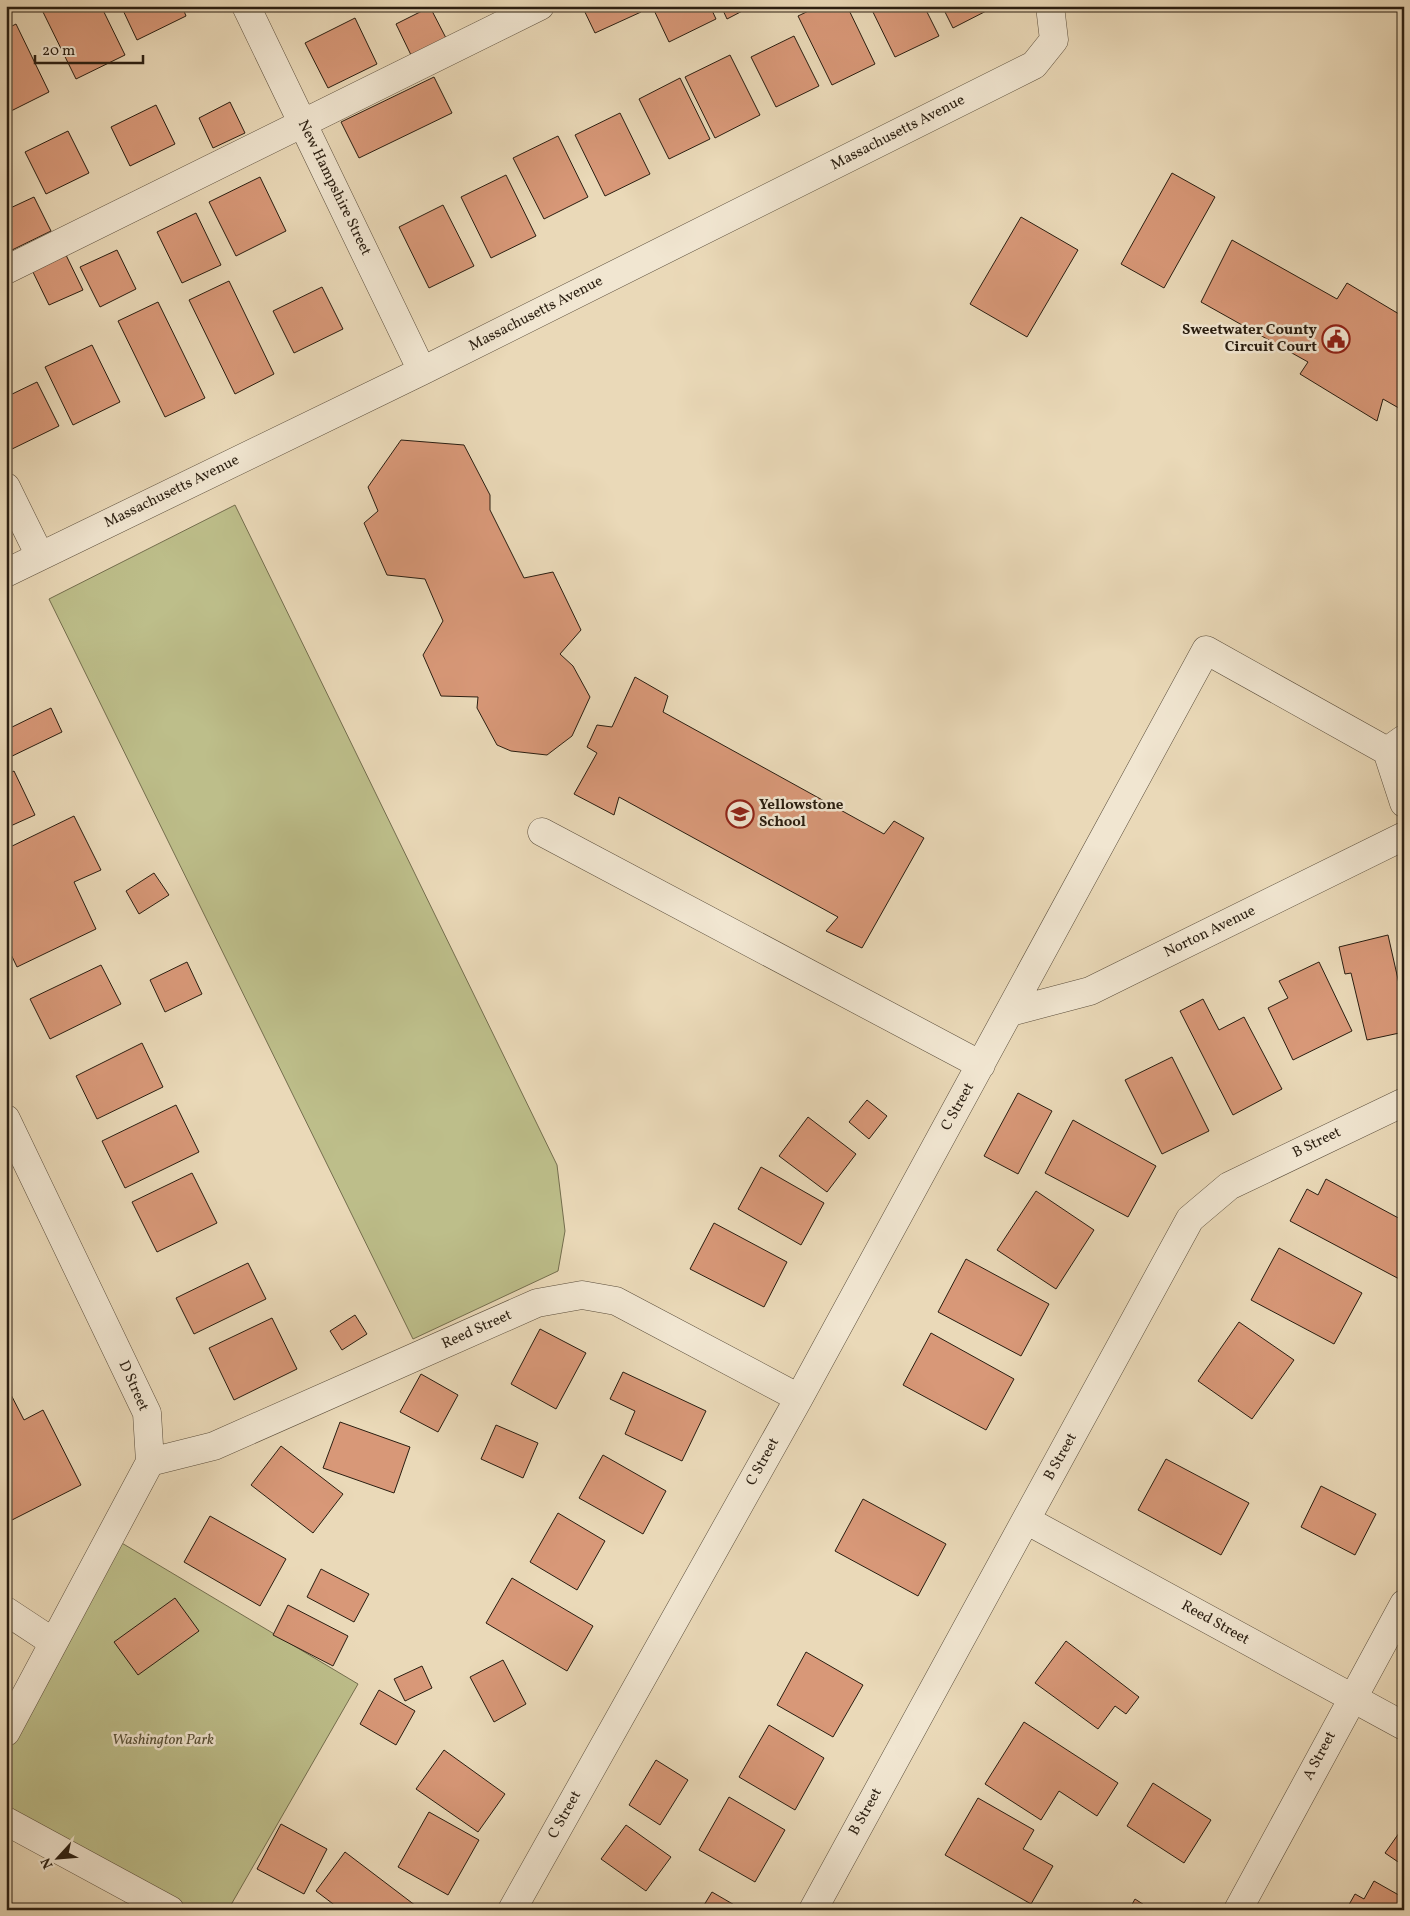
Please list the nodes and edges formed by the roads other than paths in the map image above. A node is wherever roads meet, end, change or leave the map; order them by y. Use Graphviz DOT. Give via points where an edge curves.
graph roads {
  1 [pos="246,6"];
  2 [pos="540,6"];
  3 [pos="1050,6"];
  4 [pos="304,123"];
  5 [pos="6,270"];
  6 [pos="422,371"];
  7 [pos="6,487"];
  8 [pos="40,556"];
  9 [pos="6,573"];
  10 [pos="1395,745"];
  11 [pos="1404,803"];
  12 [pos="542,832"];
  13 [pos="1404,836"];
  14 [pos="1010,1012"];
  15 [pos="981,1065"];
  16 [pos="1404,1102"];
  17 [pos="6,1119"];
  18 [pos="798,1398"];
  19 [pos="150,1462"];
  20 [pos="1026,1520"];
  21 [pos="1404,1604"];
  22 [pos="6,1611"];
  23 [pos="53,1642"];
  24 [pos="1352,1697"];
  25 [pos="1404,1726"];
  26 [pos="6,1732"];
  27 [pos="6,1821"];
  28 [pos="170,1910"];
  29 [pos="512,1910"];
  30 [pos="813,1910"];
  31 [pos="1238,1910"];
  1 -- 4 [label="street, New Hampshire Street"];
  2 -- 4 [label="street"];
  3 -- 6 [label="street, Massachusetts Avenue" via="1054,40 1034,65"];
  4 -- 5 [label="street"];
  4 -- 6 [label="street, New Hampshire Street"];
  6 -- 8 [label="street, Massachusetts Avenue"];
  7 -- 8 [label="street"];
  8 -- 9 [label="street, Massachusetts Avenue"];
  10 -- 11 [label="street"];
  10 -- 14 [label="street, C Street" via="1206,650"];
  12 -- 15 [label="street"];
  13 -- 14 [label="street, Norton Avenue" via="1090,991"];
  14 -- 15 [label="street, C Street"];
  15 -- 18 [label="street, C Street"];
  16 -- 20 [label="street, B Street" via="1229,1186 1190,1219"];
  17 -- 19 [label="street, D Street" via="147,1412"];
  18 -- 19 [label="street, Reed Street" via="616,1300 582,1295 537,1303 214,1446"];
  18 -- 29 [label="street, C Street"];
  19 -- 23 [label="street"];
  20 -- 24 [label="street, Reed Street"];
  20 -- 30 [label="street, B Street"];
  21 -- 24 [label="street, A Street"];
  22 -- 23 [label="street"];
  23 -- 26 [label="street"];
  24 -- 25 [label="street, Reed Street"];
  24 -- 31 [label="street, A Street"];
  27 -- 28 [label="street"];
}
